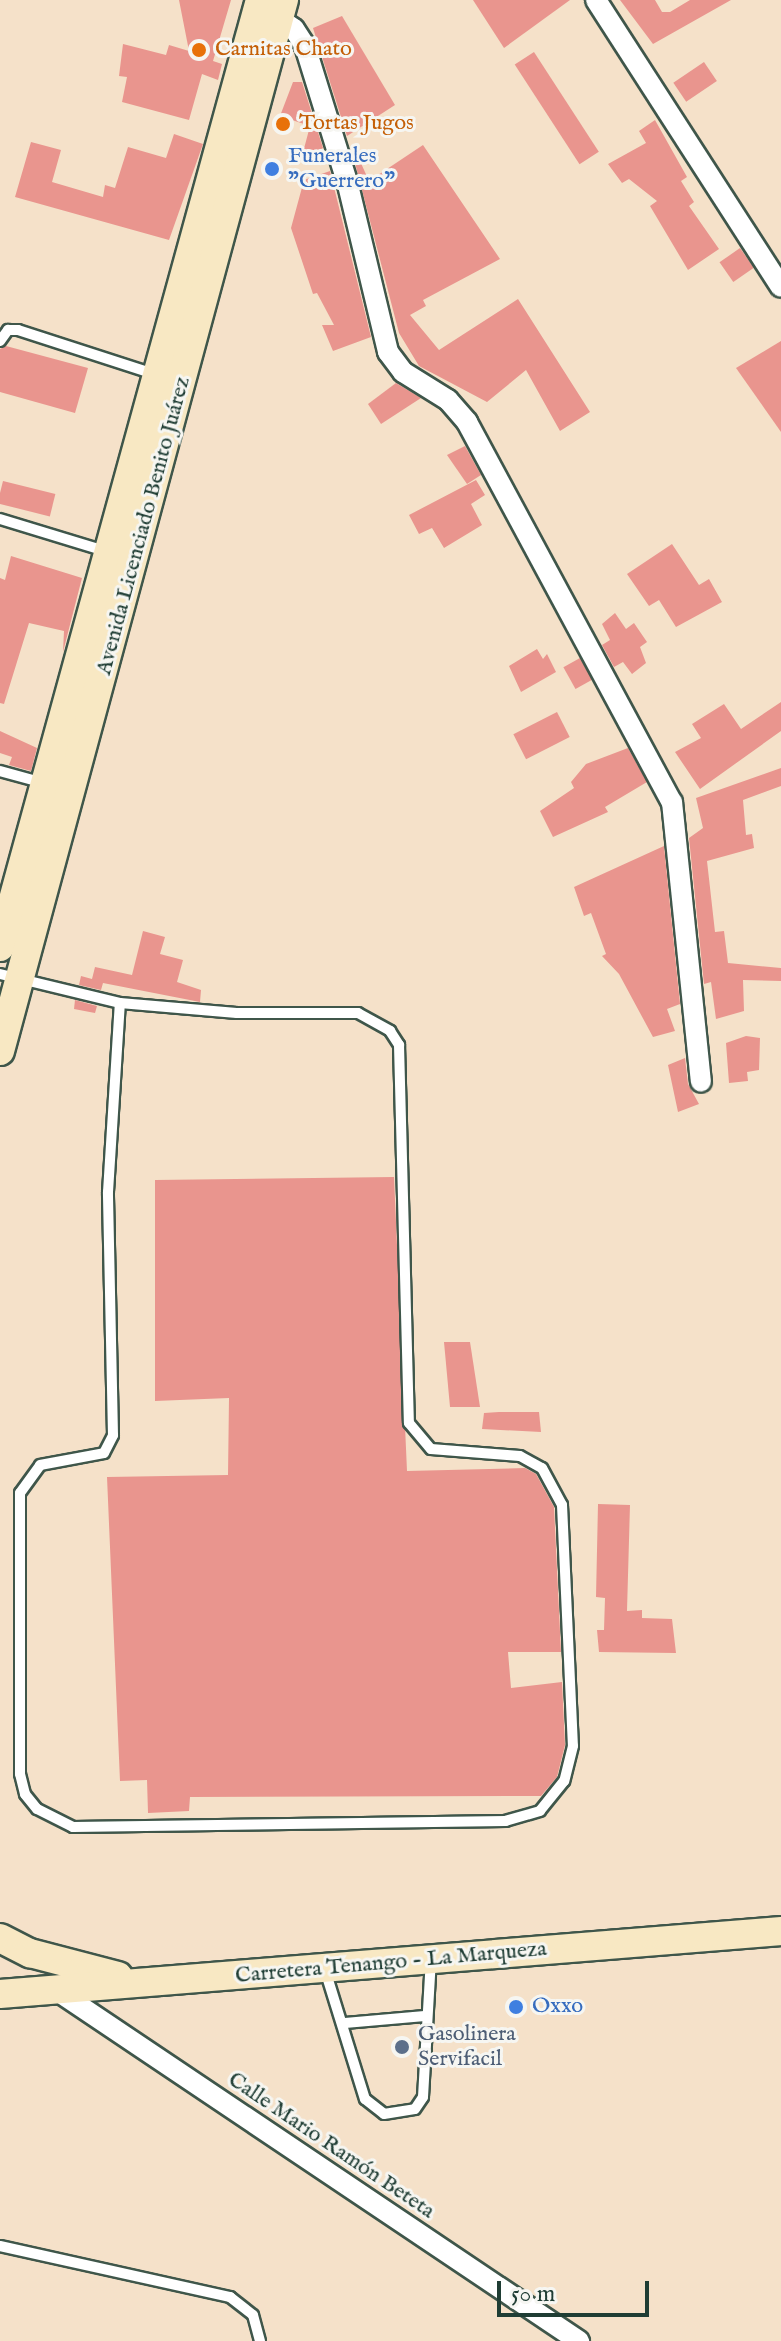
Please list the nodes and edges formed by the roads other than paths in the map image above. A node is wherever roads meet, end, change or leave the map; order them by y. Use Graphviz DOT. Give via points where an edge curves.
graph roads {
  1 [pos="596,0"];
  2 [pos="270,6"];
  3 [pos="781,287"];
  4 [pos="0,341"];
  5 [pos="170,380"];
  6 [pos="0,519"];
  7 [pos="107,551"];
  8 [pos="134,559"];
  9 [pos="0,771"];
  10 [pos="44,783"];
  11 [pos="0,947"];
  12 [pos="10,978"];
  13 [pos="120,1003"];
  14 [pos="0,1051"];
  15 [pos="701,1082"];
  16 [pos="781,1931"];
  17 [pos="0,1938"];
  18 [pos="431,1960"];
  19 [pos="325,1968"];
  20 [pos="150,1982"];
  21 [pos="56,1990"];
  22 [pos="0,1994"];
  23 [pos="425,2016"];
  24 [pos="345,2023"];
  25 [pos="0,2246"];
  26 [pos="260,2341"];
  27 [pos="579,2341"];
  1 -- 3 [label="street"];
  2 -- 5 [label="main road, Avenida Licenciado Benito Juárez"];
  2 -- 15 [label="street" via="305,46 348,185 388,352 403,372 448,400 467,422 672,802"];
  4 -- 5 [label="lane" via="8,330 18,330"];
  5 -- 7 [label="main road, Avenida Licenciado Benito Juárez"];
  5 -- 8 [label="main road, Avenida Licenciado Benito Juárez"];
  6 -- 7 [label="lane"];
  7 -- 8 [label="lane"];
  7 -- 10 [label="main road, Avenida Licenciado Benito Juárez"];
  8 -- 12 [label="main road, Avenida Licenciado Benito Juárez"];
  9 -- 10 [label="lane"];
  10 -- 11 [label="main road, Avenida Licenciado Benito Juárez"];
  12 -- 13 [label="lane"];
  12 -- 14 [label="main road, Avenida Licenciado Benito Juárez"];
  13 -- 13 [label="lane" via="108,1192 113,1435 104,1453 40,1465 20,1493 20,1774 25,1794 37,1809 73,1827 506,1821 540,1811 564,1781 573,1746 562,1505 542,1468 520,1456 431,1449 409,1423 399,1045 374,1018 358,1013 223,1013"];
  16 -- 18 [label="main road, Carretera Tenango - La Marqueza"];
  17 -- 20 [label="main road" via="70,1965"];
  18 -- 19 [label="main road, Carretera Tenango - La Marqueza"];
  18 -- 23 [label="lane"];
  19 -- 20 [label="main road, Carretera Tenango - La Marqueza"];
  19 -- 24 [label="lane"];
  20 -- 21 [label="main road, Carretera Tenango - La Marqueza"];
  21 -- 22 [label="main road, Carretera Tenango - La Marqueza"];
  21 -- 27 [label="street, Calle Mario Ramón Beteta"];
  23 -- 24 [label="lane"];
  23 -- 24 [label="lane" via="423,2097 415,2109 384,2114 365,2099"];
  25 -- 26 [label="lane" via="230,2297 253,2315"];
}
